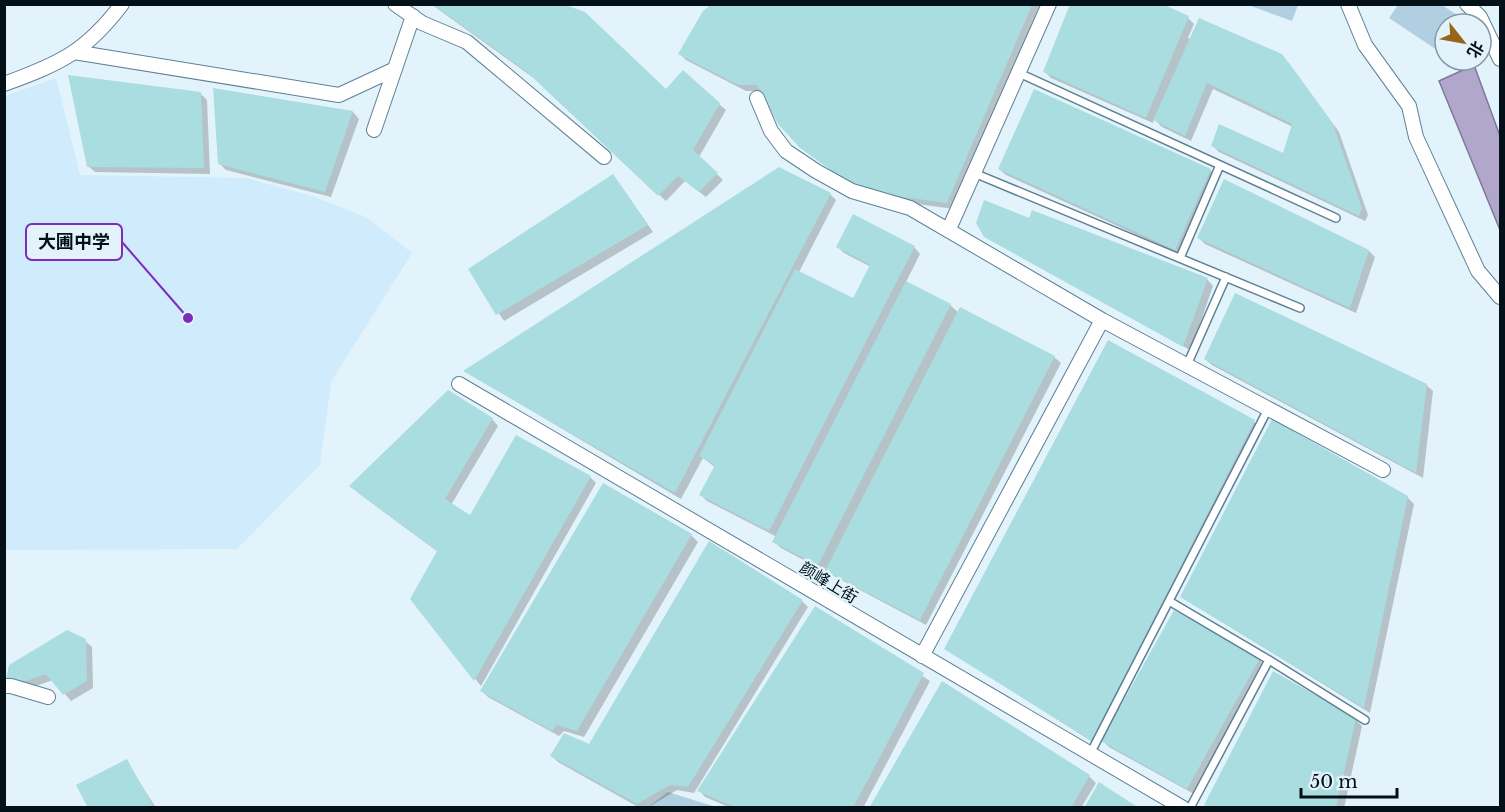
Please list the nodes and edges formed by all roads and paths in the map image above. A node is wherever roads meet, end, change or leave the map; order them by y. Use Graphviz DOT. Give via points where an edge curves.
graph roads {
  1 [pos="122,4"];
  2 [pos="395,4"];
  3 [pos="1049,4"];
  4 [pos="1348,4"];
  5 [pos="1467,4"];
  6 [pos="413,16"];
  7 [pos="74,52"];
  8 [pos="1500,56"];
  9 [pos="395,69"];
  10 [pos="1018,73"];
  11 [pos="4,84"];
  12 [pos="757,98"];
  13 [pos="374,130"];
  14 [pos="604,157"];
  15 [pos="1220,165"];
  16 [pos="974,173"];
  17 [pos="1336,218"];
  18 [pos="949,229"];
  19 [pos="1180,258"];
  20 [pos="1226,277"];
  21 [pos="1500,297"];
  22 [pos="1300,308"];
  23 [pos="1102,320"];
  24 [pos="1187,366"];
  25 [pos="459,384"];
  26 [pos="1268,409"];
  27 [pos="1383,470"];
  28 [pos="1169,601"];
  29 [pos="922,656"];
  30 [pos="1269,660"];
  31 [pos="4,686"];
  32 [pos="48,697"];
  33 [pos="1365,720"];
  34 [pos="1090,754"];
  35 [pos="1183,807"];
  36 [pos="1190,807"];
  1 -- 7 [label="street" via="101,33"];
  2 -- 6 [label="street"];
  3 -- 10 [label="street"];
  4 -- 21 [label="street" via="1365,45 1409,106 1416,137 1478,271"];
  5 -- 8 [label="street" via="1480,17"];
  6 -- 9 [label="street"];
  6 -- 14 [label="street" via="467,42"];
  7 -- 9 [label="street" via="339,95"];
  7 -- 11 [label="street" via="55,66"];
  9 -- 13 [label="street"];
  10 -- 15 [label="lane"];
  10 -- 16 [label="street"];
  12 -- 18 [label="street" via="771,131 786,151 852,191 910,208"];
  15 -- 17 [label="lane"];
  15 -- 19 [label="lane"];
  16 -- 18 [label="street"];
  16 -- 19 [label="lane"];
  18 -- 23 [label="street"];
  19 -- 20 [label="lane"];
  20 -- 22 [label="lane"];
  20 -- 24 [label="lane"];
  23 -- 24 [label="street"];
  23 -- 29 [label="street"];
  24 -- 26 [label="street"];
  25 -- 29 [label="street, 颜峰上街"];
  26 -- 27 [label="street"];
  26 -- 28 [label="lane"];
  28 -- 30 [label="lane"];
  28 -- 34 [label="lane"];
  29 -- 34 [label="street, 颜峰上街"];
  30 -- 33 [label="lane"];
  30 -- 36 [label="lane"];
  31 -- 32 [label="street"];
  34 -- 35 [label="street, 颜峰上街"];
}
